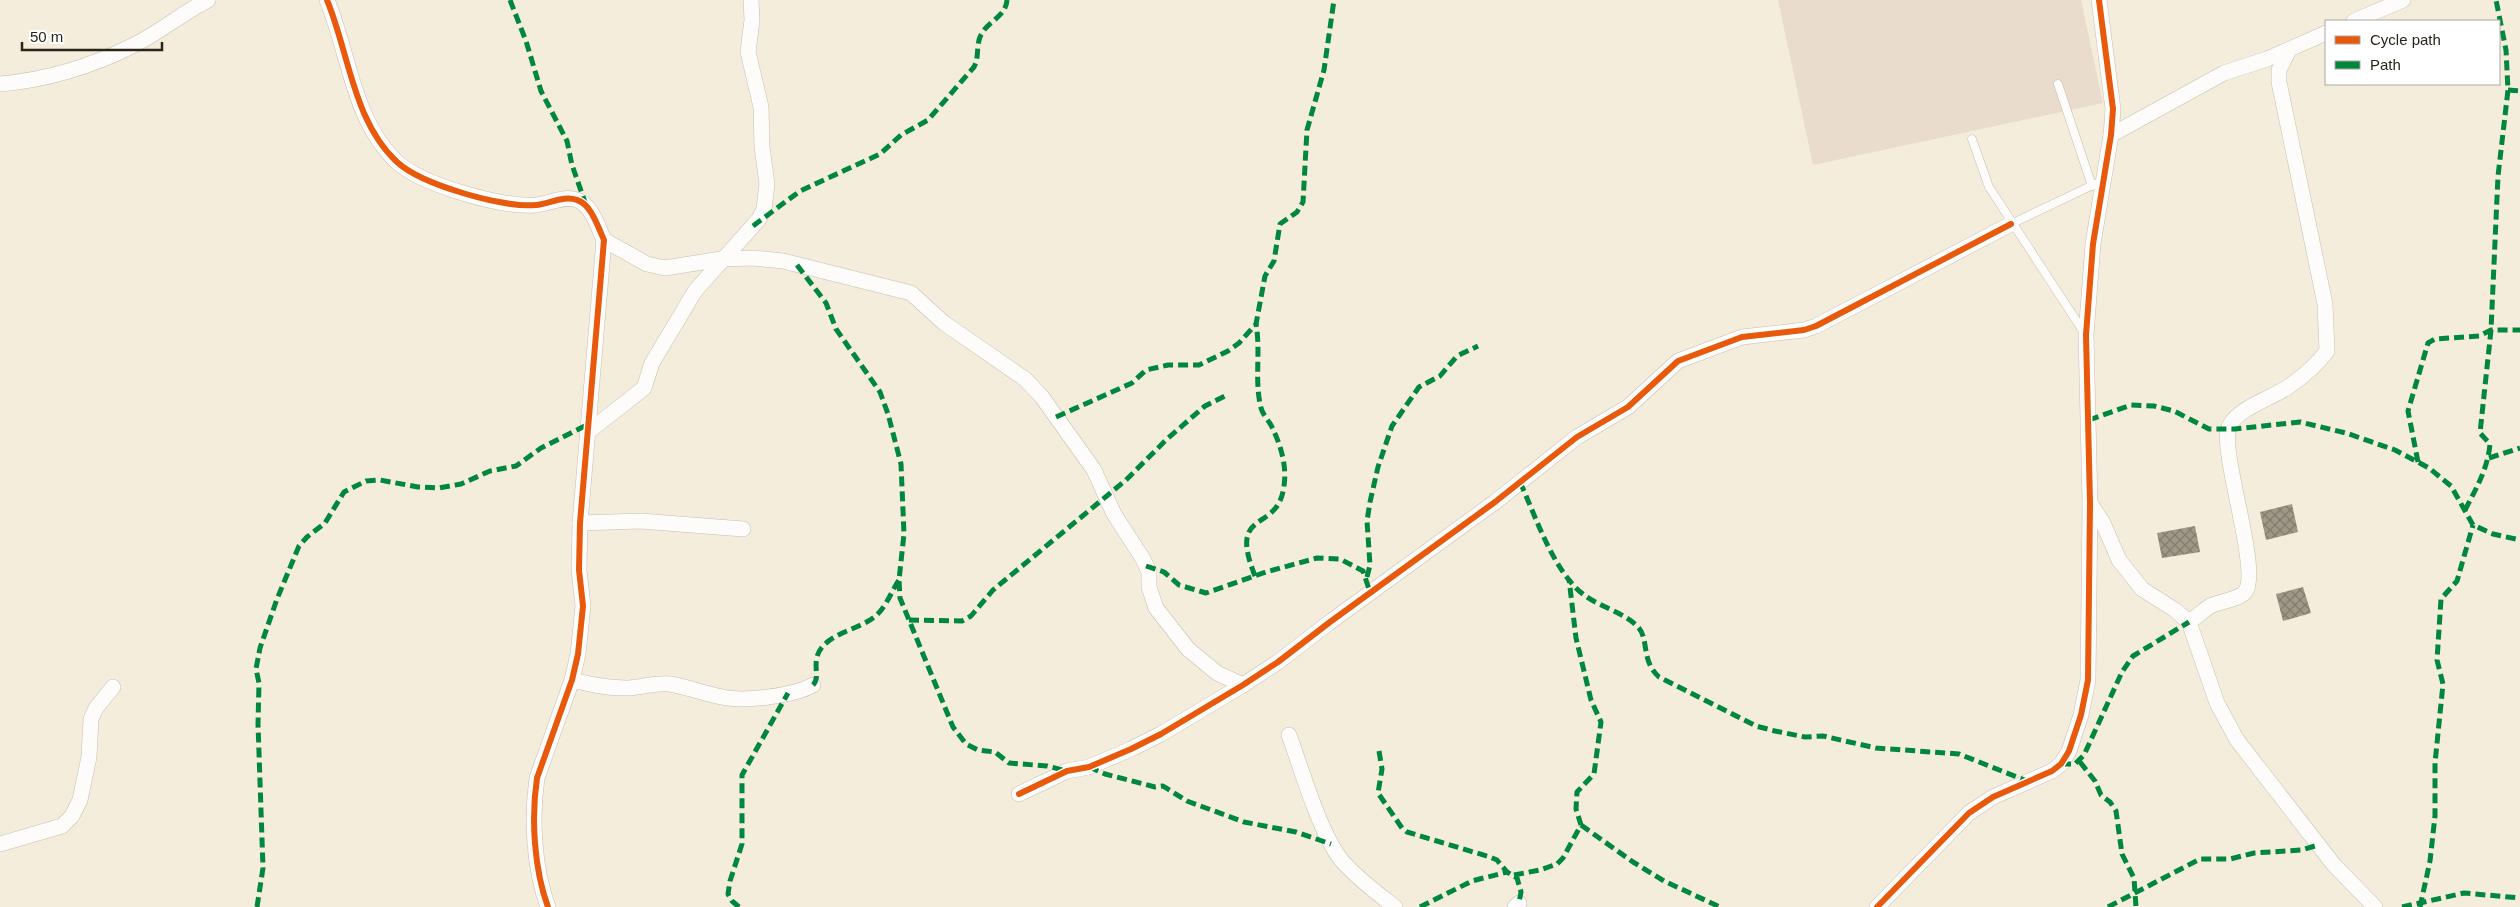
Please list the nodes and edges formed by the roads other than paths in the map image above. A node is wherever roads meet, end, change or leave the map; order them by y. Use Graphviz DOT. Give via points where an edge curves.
graph roads {
  1 [pos="208,0"];
  2 [pos="327,0"];
  3 [pos="751,0"];
  4 [pos="2099,0"];
  5 [pos="2403,0"];
  6 [pos="2356,20"];
  7 [pos="2325,33"];
  8 [pos="2289,50"];
  9 [pos="0,84"];
  10 [pos="2058,84"];
  11 [pos="2111,135"];
  12 [pos="1972,139"];
  13 [pos="2098,183"];
  14 [pos="2011,224"];
  15 [pos="604,240"];
  16 [pos="721,260"];
  17 [pos="2086,335"];
  18 [pos="588,432"];
  19 [pos="2090,503"];
  20 [pos="580,523"];
  21 [pos="743,529"];
  22 [pos="2189,622"];
  23 [pos="572,680"];
  24 [pos="813,685"];
  25 [pos="1243,685"];
  26 [pos="113,687"];
  27 [pos="1289,736"];
  28 [pos="1019,794"];
  29 [pos="0,844"];
  30 [pos="548,907"];
  31 [pos="1395,907"];
  32 [pos="1877,907"];
  33 [pos="2375,907"];
  1 -- 9 [label="street" via="132,46 70,70"];
  2 -- 15 [label="street" via="371,129 397,162 432,181 505,204 537,205 565,198 577,199 586,205"];
  3 -- 16 [label="street" via="748,52 761,107 766,199 759,219"];
  4 -- 11 [label="street" via="2111,80"];
  5 -- 6 [label="street"];
  7 -- 8 [label="street"];
  8 -- 11 [label="street" via="2224,73"];
  8 -- 22 [label="street" via="2280,70 2279,82 2325,304 2327,351 2315,367 2286,388 2236,415 2228,429 2228,449 2246,541 2248,585 2243,594 2210,606"];
  10 -- 13 [label="lane"];
  11 -- 13 [label="street"];
  12 -- 14 [label="lane" via="1989,187"];
  13 -- 14 [label="lane"];
  13 -- 17 [label="street"];
  14 -- 17 [label="lane"];
  14 -- 25 [label="street" via="1816,326 1796,332 1742,337 1678,361 1628,407 1577,436 1494,502"];
  15 -- 16 [label="street" via="647,264 665,268"];
  15 -- 18 [label="street"];
  16 -- 18 [label="street" via="695,291 652,363 644,388"];
  16 -- 25 [label="street" via="753,258 783,261 911,293 944,323 1025,379 1042,397 1094,470 1114,514 1149,572 1149,587 1156,608 1188,649 1217,673"];
  17 -- 19 [label="street"];
  18 -- 20 [label="street"];
  19 -- 22 [label="street" via="2103,523 2119,560 2142,589"];
  19 -- 32 [label="street" via="2088,680 2069,751 2052,771 1993,797 1969,813"];
  20 -- 21 [label="street" via="641,521"];
  20 -- 23 [label="street" via="579,570 583,606"];
  22 -- 33 [label="street" via="2217,703 2237,740 2334,865"];
  23 -- 24 [label="street" via="623,688 670,684 724,698 764,697"];
  23 -- 30 [label="street" via="537,778 537,850"];
  25 -- 28 [label="street" via="1131,749 1089,767 1066,771"];
  26 -- 29 [label="street" via="91,719 90,757 80,800 72,816 62,826"];
  27 -- 31 [label="street" via="1331,844 1363,882"];
}
